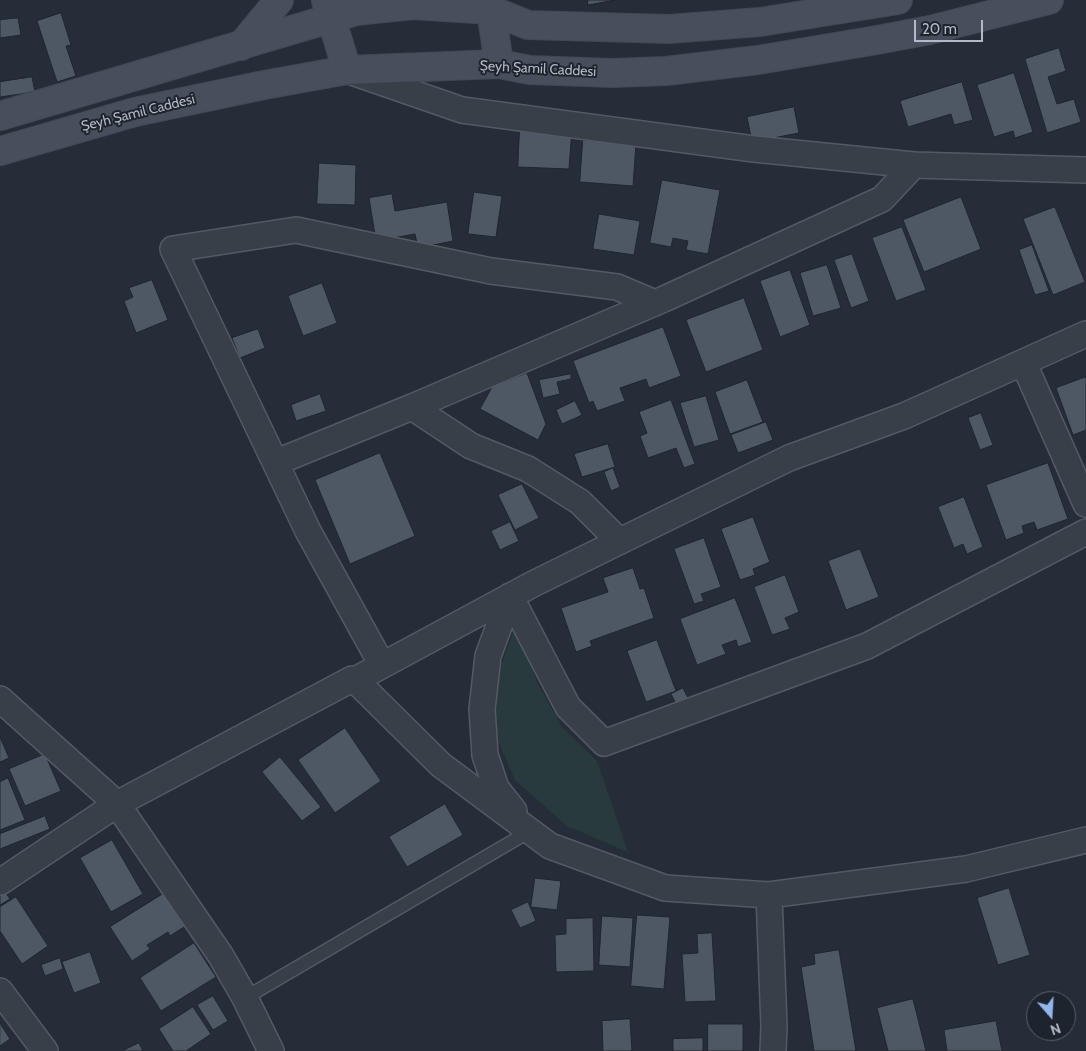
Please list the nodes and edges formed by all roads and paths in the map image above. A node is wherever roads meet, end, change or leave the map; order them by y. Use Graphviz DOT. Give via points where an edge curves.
graph roads {
  1 [pos="280,0"];
  2 [pos="893,0"];
  3 [pos="1049,0"];
  4 [pos="481,5"];
  5 [pos="328,9"];
  6 [pos="241,46"];
  7 [pos="499,64"];
  8 [pos="347,70"];
  9 [pos="0,116"];
  10 [pos="0,151"];
  11 [pos="914,165"];
  12 [pos="1086,170"];
  13 [pos="655,303"];
  14 [pos="1086,334"];
  15 [pos="1024,364"];
  16 [pos="412,407"];
  17 [pos="277,462"];
  18 [pos="1086,504"];
  19 [pos="1086,532"];
  20 [pos="619,541"];
  21 [pos="510,596"];
  22 [pos="382,665"];
  23 [pos="355,680"];
  24 [pos="0,699"];
  25 [pos="117,804"];
  26 [pos="530,832"];
  27 [pos="1086,840"];
  28 [pos="0,882"];
  29 [pos="769,895"];
  30 [pos="0,991"];
  31 [pos="245,998"];
  32 [pos="45,1051"];
  33 [pos="271,1051"];
  34 [pos="773,1051"];
  1 -- 6 [label="main road"];
  2 -- 4 [label="main road" via="760,22 669,29 528,25"];
  3 -- 7 [label="main road, Şeyh Şamil Caddesi" via="921,32 819,51 708,66 613,73 530,70"];
  4 -- 5 [label="main road" via="413,4 356,11"];
  4 -- 7 [label="main road"];
  5 -- 6 [label="main road"];
  5 -- 8 [label="main road"];
  6 -- 9 [label="main road"];
  7 -- 8 [label="main road, Şeyh Şamil Caddesi"];
  8 -- 10 [label="main road, Şeyh Şamil Caddesi" via="135,112"];
  8 -- 11 [label="street" via="462,110 754,149"];
  11 -- 12 [label="street"];
  11 -- 13 [label="street" via="882,199"];
  13 -- 16 [label="street"];
  13 -- 17 [label="street" via="617,287 491,272 296,230 173,248"];
  14 -- 15 [label="street"];
  15 -- 18 [label="street"];
  15 -- 20 [label="street" via="904,416 789,458"];
  16 -- 17 [label="street"];
  16 -- 20 [label="street" via="471,446 528,469 580,502"];
  17 -- 22 [label="street" via="308,531"];
  19 -- 21 [label="street" via="867,646 604,744 568,707"];
  20 -- 21 [label="street"];
  21 -- 22 [label="street"];
  21 -- 26 [label="street" via="488,656 482,709 486,755 496,788"];
  22 -- 23 [label="street"];
  23 -- 25 [label="street"];
  23 -- 26 [label="street" via="441,765"];
  24 -- 25 [label="street"];
  25 -- 28 [label="street"];
  25 -- 31 [label="street" via="221,956"];
  26 -- 29 [label="street" via="550,846 665,888"];
  26 -- 31 [label="lane"];
  27 -- 29 [label="street" via="966,869"];
  29 -- 34 [label="street"];
  30 -- 32 [label="street"];
  31 -- 33 [label="street"];
}
